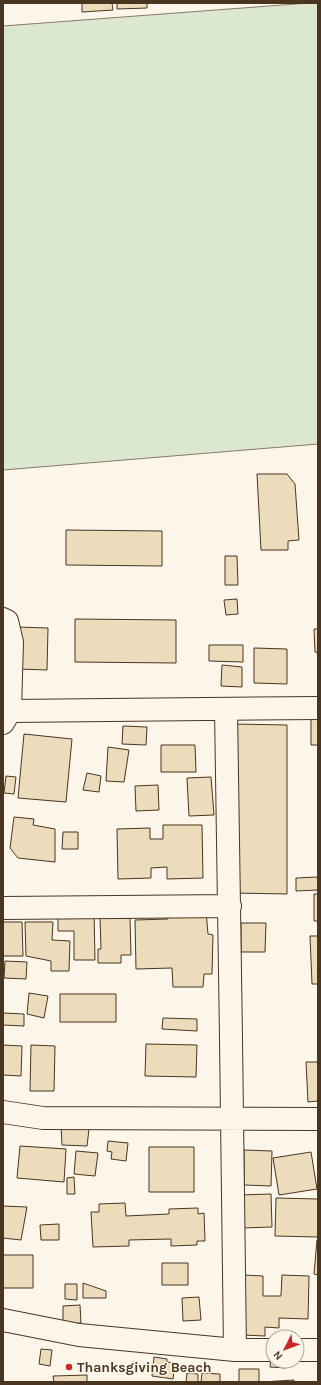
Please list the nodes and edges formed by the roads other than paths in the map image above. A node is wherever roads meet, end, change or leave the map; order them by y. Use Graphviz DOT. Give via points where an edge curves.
graph roads {
  1 [pos="3,619"];
  2 [pos="318,708"];
  3 [pos="226,709"];
  4 [pos="6,718"];
  5 [pos="230,906"];
  6 [pos="3,908"];
  7 [pos="3,1112"];
  8 [pos="231,1118"];
  9 [pos="318,1118"];
  10 [pos="3,1320"];
  11 [pos="235,1350"];
  12 [pos="265,1350"];
  13 [pos="305,1350"];
  14 [pos="318,1350"];
  1 -- 4 [label="street" via="7,620 12,642"];
  2 -- 3 [label="street"];
  3 -- 4 [label="street"];
  3 -- 5 [label="street"];
  5 -- 6 [label="street"];
  5 -- 8 [label="street"];
  7 -- 8 [label="street" via="43,1118"];
  8 -- 9 [label="street"];
  8 -- 11 [label="street"];
  10 -- 11 [label="street" via="79,1335"];
  11 -- 12 [label="street"];
  13 -- 14 [label="street"];
}
